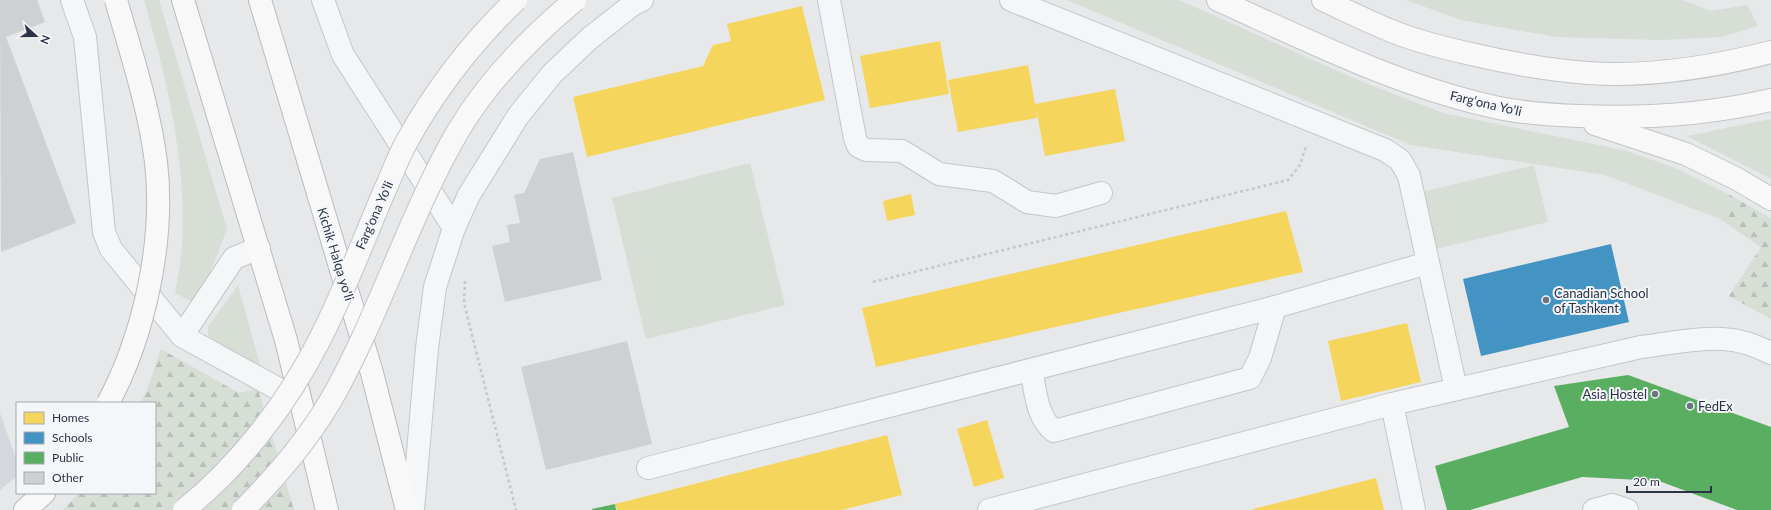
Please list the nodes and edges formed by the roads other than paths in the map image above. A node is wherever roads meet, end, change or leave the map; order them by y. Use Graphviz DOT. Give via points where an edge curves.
graph roads {
  1 [pos="72,0"];
  2 [pos="116,0"];
  3 [pos="183,0"];
  4 [pos="260,0"];
  5 [pos="516,0"];
  6 [pos="575,0"];
  7 [pos="642,0"];
  8 [pos="829,0"];
  9 [pos="1011,0"];
  10 [pos="1218,0"];
  11 [pos="1323,0"];
  12 [pos="322,1"];
  13 [pos="1771,52"];
  14 [pos="1771,100"];
  15 [pos="1571,116"];
  16 [pos="1101,193"];
  17 [pos="1771,198"];
  18 [pos="454,228"];
  19 [pos="259,248"];
  20 [pos="1428,263"];
  21 [pos="1275,307"];
  22 [pos="182,336"];
  23 [pos="1771,353"];
  24 [pos="1031,370"];
  25 [pos="1456,389"];
  26 [pos="300,401"];
  27 [pos="108,402"];
  28 [pos="1392,404"];
  29 [pos="648,468"];
  30 [pos="43,494"];
  31 [pos="25,510"];
  32 [pos="184,510"];
  33 [pos="243,510"];
  34 [pos="327,510"];
  35 [pos="408,510"];
  36 [pos="413,510"];
  37 [pos="989,510"];
  38 [pos="1414,510"];
  39 [pos="1594,510"];
  40 [pos="1627,510"];
  1 -- 22 [label="lane" via="85,37 104,232 111,249"];
  2 -- 27 [label="main road, bridge" via="153,141 157,215 150,273 140,323 124,369"];
  3 -- 19 [label="main road"];
  4 -- 35 [label="main road, Kichik Halqa yo'li" via="372,373"];
  5 -- 32 [label="main road, Farg'ona Yo'li, bridge" via="483,34 446,79 406,143 320,339 296,381 236,461 220,479"];
  6 -- 33 [label="main road, bridge" via="552,19 502,72 459,130 432,181 336,391 306,438"];
  7 -- 18 [label="lane" via="590,38 552,74 518,116 470,195"];
  8 -- 16 [label="lane" via="858,146 866,150 902,151 939,174 993,181 1028,202 1056,206"];
  9 -- 20 [label="lane" via="1385,150 1400,160 1409,176"];
  10 -- 15 [label="main road, Farg'ona Yo'li" via="1373,69 1434,91 1532,114"];
  11 -- 13 [label="main road" via="1390,31 1449,49 1505,62 1561,70 1616,74 1646,72 1736,60"];
  12 -- 18 [label="lane" via="343,55"];
  14 -- 15 [label="main road, Farg'ona Yo'li" via="1713,112 1682,115 1617,118"];
  15 -- 17 [label="main road" via="1686,154 1737,178"];
  18 -- 36 [label="lane" via="435,287"];
  19 -- 22 [label="lane" via="234,258"];
  19 -- 26 [label="main road" via="286,340"];
  20 -- 21 [label="lane"];
  20 -- 25 [label="lane"];
  21 -- 24 [label="lane"];
  21 -- 24 [label="lane" via="1260,358 1250,378 1054,431 1046,425 1041,416"];
  22 -- 26 [label="lane"];
  23 -- 25 [label="lane" via="1732,340 1683,341 1641,347"];
  24 -- 29 [label="lane"];
  25 -- 28 [label="lane"];
  26 -- 34 [label="main road"];
  28 -- 37 [label="lane"];
  28 -- 38 [label="lane"];
  30 -- 31 [label="main road"];
  39 -- 40 [label="lane" via="1612,505"];
}
